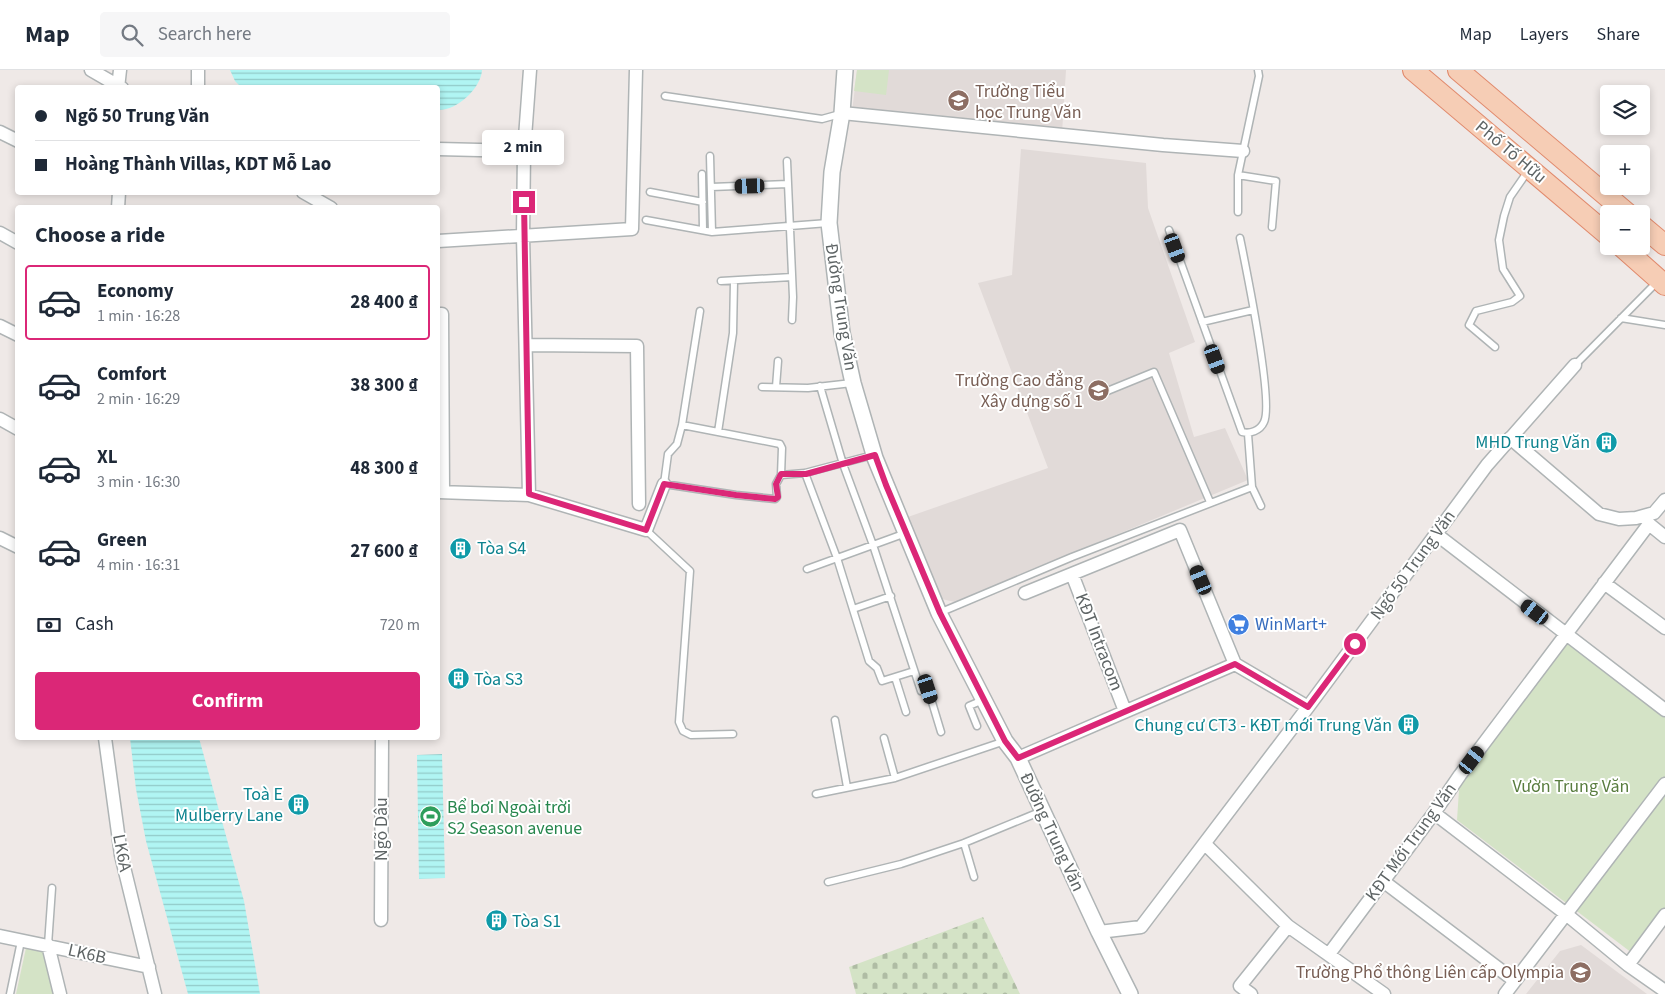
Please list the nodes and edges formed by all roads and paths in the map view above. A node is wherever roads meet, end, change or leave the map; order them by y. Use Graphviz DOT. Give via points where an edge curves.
graph roads {
  1 [pos="91,70"];
  2 [pos="120,70"];
  3 [pos="198,70"];
  4 [pos="530,70"];
  5 [pos="636,70"];
  6 [pos="845,70"];
  7 [pos="1258,70"];
  8 [pos="1413,70"];
  9 [pos="1458,70"];
  10 [pos="117,85"];
  11 [pos="120,85"];
  12 [pos="198,85"];
  13 [pos="665,96"];
  14 [pos="842,113"];
  15 [pos="0,132"];
  16 [pos="15,140"];
  17 [pos="440,148"];
  18 [pos="1243,150"];
  19 [pos="524,151"];
  20 [pos="710,156"];
  21 [pos="787,161"];
  22 [pos="1530,168"];
  23 [pos="702,174"];
  24 [pos="1238,175"];
  25 [pos="788,184"];
  26 [pos="711,188"];
  27 [pos="650,192"];
  28 [pos="308,195"];
  29 [pos="702,202"];
  30 [pos="327,205"];
  31 [pos="1617,205"];
  32 [pos="1238,212"];
  33 [pos="646,220"];
  34 [pos="829,223"];
  35 [pos="790,226"];
  36 [pos="1272,227"];
  37 [pos="1600,228"];
  38 [pos="703,230"];
  39 [pos="1168,230"];
  40 [pos="712,232"];
  41 [pos="1650,232"];
  42 [pos="0,234"];
  43 [pos="523,236"];
  44 [pos="1240,238"];
  45 [pos="440,241"];
  46 [pos="15,242"];
  47 [pos="1665,245"];
  48 [pos="1631,255"];
  49 [pos="792,277"];
  50 [pos="721,281"];
  51 [pos="734,281"];
  52 [pos="1662,282"];
  53 [pos="1253,310"];
  54 [pos="700,311"];
  55 [pos="440,314"];
  56 [pos="1621,318"];
  57 [pos="792,320"];
  58 [pos="1202,322"];
  59 [pos="1665,325"];
  60 [pos="0,326"];
  61 [pos="15,334"];
  62 [pos="526,345"];
  63 [pos="1494,347"];
  64 [pos="778,361"];
  65 [pos="1574,366"];
  66 [pos="853,382"];
  67 [pos="820,386"];
  68 [pos="762,387"];
  69 [pos="776,387"];
  70 [pos="1100,394"];
  71 [pos="0,419"];
  72 [pos="682,425"];
  73 [pos="15,427"];
  74 [pos="718,432"];
  75 [pos="1248,434"];
  76 [pos="1510,438"];
  77 [pos="875,455"];
  78 [pos="843,464"];
  79 [pos="781,474"];
  80 [pos="806,474"];
  81 [pos="664,484"];
  82 [pos="1252,487"];
  83 [pos="440,492"];
  84 [pos="529,494"];
  85 [pos="1665,500"];
  86 [pos="1210,502"];
  87 [pos="639,504"];
  88 [pos="1261,506"];
  89 [pos="646,530"];
  90 [pos="906,533"];
  91 [pos="1436,534"];
  92 [pos="1665,537"];
  93 [pos="0,538"];
  94 [pos="873,545"];
  95 [pos="15,546"];
  96 [pos="837,558"];
  97 [pos="807,569"];
  98 [pos="1072,574"];
  99 [pos="1604,583"];
  100 [pos="1025,593"];
  101 [pos="890,596"];
  102 [pos="853,609"];
  103 [pos="940,613"];
  104 [pos="1665,628"];
  105 [pos="1566,636"];
  106 [pos="1235,664"];
  107 [pos="914,671"];
  108 [pos="895,677"];
  109 [pos="983,700"];
  110 [pos="1308,707"];
  111 [pos="1665,710"];
  112 [pos="1125,711"];
  113 [pos="906,712"];
  114 [pos="835,720"];
  115 [pos="977,726"];
  116 [pos="942,732"];
  117 [pos="733,734"];
  118 [pos="884,738"];
  119 [pos="105,740"];
  120 [pos="382,740"];
  121 [pos="1005,741"];
  122 [pos="1018,758"];
  123 [pos="894,778"];
  124 [pos="1665,784"];
  125 [pos="847,787"];
  126 [pos="816,794"];
  127 [pos="1043,810"];
  128 [pos="1434,813"];
  129 [pos="964,843"];
  130 [pos="1205,844"];
  131 [pos="974,877"];
  132 [pos="1383,881"];
  133 [pos="828,882"];
  134 [pos="52,888"];
  135 [pos="1566,914"];
  136 [pos="1665,915"];
  137 [pos="380,920"];
  138 [pos="1288,926"];
  139 [pos="1098,932"];
  140 [pos="0,936"];
  141 [pos="21,941"];
  142 [pos="48,945"];
  143 [pos="1329,954"];
  144 [pos="1628,965"];
  145 [pos="149,968"];
  146 [pos="1515,981"];
  147 [pos="1665,990"];
  148 [pos="10,994"];
  149 [pos="60,994"];
  150 [pos="155,994"];
  151 [pos="1130,994"];
  152 [pos="1251,994"];
  153 [pos="1384,994"];
  154 [pos="1505,994"];
  1 -- 10 [label="street"];
  2 -- 11 [label="street"];
  3 -- 12 [label="street"];
  4 -- 19 [label="street"];
  5 -- 43 [label="street" via="632,229"];
  6 -- 14 [label="street, Đường Trung Văn"];
  7 -- 18 [label="lane"];
  8 -- 22 [label="main road, Phố Tố Hữu"];
  9 -- 31 [label="main road, Phố Tố Hữu"];
  13 -- 14 [label="lane" via="822,119"];
  14 -- 18 [label="street"];
  14 -- 34 [label="street, Đường Trung Văn" via="832,172"];
  15 -- 16 [label="street"];
  17 -- 19 [label="street"];
  18 -- 24 [label="lane"];
  19 -- 43 [label="street"];
  20 -- 26 [label="lane"];
  21 -- 25 [label="lane"];
  22 -- 37 [label="main road, Phố Tố Hữu"];
  22 -- 63 [label="lane" via="1510,197 1499,240 1503,269 1520,296 1512,302 1476,311 1469,325"];
  23 -- 29 [label="lane"];
  24 -- 32 [label="lane"];
  24 -- 36 [label="lane" via="1276,181"];
  25 -- 26 [label="lane"];
  25 -- 35 [label="lane"];
  26 -- 40 [label="lane"];
  27 -- 29 [label="lane"];
  28 -- 30 [label="street"];
  29 -- 38 [label="lane"];
  33 -- 38 [label="lane"];
  34 -- 35 [label="lane"];
  34 -- 66 [label="street, Đường Trung Văn" via="842,333"];
  35 -- 40 [label="lane"];
  35 -- 49 [label="lane"];
  38 -- 40 [label="lane"];
  39 -- 58 [label="lane"];
  41 -- 47 [label="main road"];
  42 -- 46 [label="street"];
  43 -- 45 [label="street"];
  43 -- 62 [label="street"];
  44 -- 53 [label="lane"];
  48 -- 52 [label="main road"];
  49 -- 51 [label="lane"];
  49 -- 57 [label="lane"];
  50 -- 51 [label="lane"];
  51 -- 74 [label="lane" via="734,333"];
  52 -- 56 [label="lane"];
  53 -- 58 [label="lane"];
  53 -- 75 [label="lane" via="1266,406 1264,422 1255,432"];
  54 -- 72 [label="lane"];
  55 -- 83 [label="street"];
  56 -- 59 [label="lane"];
  56 -- 65 [label="lane"];
  58 -- 75 [label="lane" via="1242,432"];
  60 -- 61 [label="street"];
  62 -- 84 [label="street"];
  62 -- 87 [label="street" via="637,346"];
  64 -- 69 [label="lane"];
  65 -- 76 [label="street, Ngõ 50 Trung Văn"];
  66 -- 67 [label="lane"];
  66 -- 77 [label="street, Đường Trung Văn"];
  67 -- 69 [label="lane"];
  67 -- 78 [label="lane"];
  68 -- 69 [label="lane"];
  70 -- 86 [label="lane" via="1154,372"];
  71 -- 73 [label="street"];
  72 -- 74 [label="lane"];
  72 -- 81 [label="lane" via="677,444 668,454"];
  74 -- 79 [label="lane" via="780,444"];
  75 -- 82 [label="lane"];
  76 -- 85 [label="street" via="1599,514 1618,519 1636,518 1654,513"];
  76 -- 91 [label="street, Ngõ 50 Trung Văn" via="1486,465"];
  77 -- 78 [label="lane"];
  77 -- 90 [label="street, Đường Trung Văn"];
  78 -- 80 [label="lane"];
  78 -- 94 [label="lane"];
  79 -- 80 [label="lane"];
  79 -- 81 [label="lane" via="776,484 778,497 773,499"];
  80 -- 96 [label="lane"];
  81 -- 89 [label="street"];
  82 -- 86 [label="lane"];
  82 -- 88 [label="lane"];
  83 -- 84 [label="street"];
  84 -- 89 [label="street"];
  86 -- 103 [label="lane"];
  89 -- 117 [label="lane" via="690,571 679,722 683,731 691,735"];
  90 -- 94 [label="lane"];
  90 -- 103 [label="street, Đường Trung Văn"];
  91 -- 105 [label="street"];
  91 -- 110 [label="street, Ngõ 50 Trung Văn"];
  92 -- 99 [label="street, KĐT Mới Trung Văn" via="1649,524"];
  93 -- 95 [label="street"];
  94 -- 96 [label="lane"];
  94 -- 101 [label="lane"];
  96 -- 97 [label="lane"];
  96 -- 102 [label="lane"];
  98 -- 100 [label="street, KĐT Intracom"];
  98 -- 106 [label="street, KĐT Intracom" via="1180,530"];
  98 -- 112 [label="street, KĐT Intracom"];
  99 -- 104 [label="street"];
  99 -- 105 [label="street, KĐT Mới Trung Văn"];
  101 -- 102 [label="lane"];
  101 -- 107 [label="lane"];
  102 -- 108 [label="lane" via="869,661 877,668 882,681"];
  103 -- 109 [label="street, Đường Trung Văn"];
  105 -- 111 [label="street"];
  105 -- 128 [label="street, KĐT Mới Trung Văn"];
  106 -- 110 [label="street"];
  106 -- 112 [label="street, KĐT Intracom"];
  107 -- 108 [label="lane"];
  107 -- 116 [label="lane" via="921,691 928,689"];
  108 -- 113 [label="lane"];
  109 -- 115 [label="lane" via="968,706"];
  109 -- 121 [label="street, Đường Trung Văn"];
  110 -- 130 [label="street, Ngõ 50 Trung Văn"];
  112 -- 122 [label="street, KĐT Intracom"];
  114 -- 125 [label="lane"];
  118 -- 123 [label="lane"];
  119 -- 145 [label="street, LK6A" via="121,855"];
  120 -- 137 [label="street, Ngõ Dâu"];
  121 -- 122 [label="street, Đường Trung Văn"];
  121 -- 123 [label="lane"];
  122 -- 127 [label="street, Đường Trung Văn"];
  123 -- 125 [label="lane"];
  124 -- 135 [label="street"];
  125 -- 126 [label="lane"];
  127 -- 129 [label="lane"];
  127 -- 139 [label="street, Đường Trung Văn"];
  128 -- 132 [label="street, KĐT Mới Trung Văn"];
  128 -- 135 [label="street"];
  129 -- 131 [label="lane"];
  129 -- 133 [label="lane" via="901,864"];
  130 -- 138 [label="street"];
  130 -- 139 [label="street, Ngõ 50 Trung Văn" via="1141,927"];
  132 -- 143 [label="street, KĐT Mới Trung Văn"];
  132 -- 146 [label="street"];
  134 -- 142 [label="lane"];
  135 -- 144 [label="street"];
  135 -- 146 [label="street"];
  136 -- 144 [label="street"];
  138 -- 143 [label="street"];
  138 -- 152 [label="street" via="1240,986"];
  139 -- 151 [label="street, Đường Trung Văn"];
  140 -- 141 [label="street"];
  141 -- 142 [label="street"];
  141 -- 148 [label="lane"];
  142 -- 145 [label="street, LK6B"];
  142 -- 149 [label="street, LK6B"];
  143 -- 153 [label="street"];
  144 -- 147 [label="street"];
  145 -- 150 [label="street"];
  146 -- 154 [label="street"];
}
